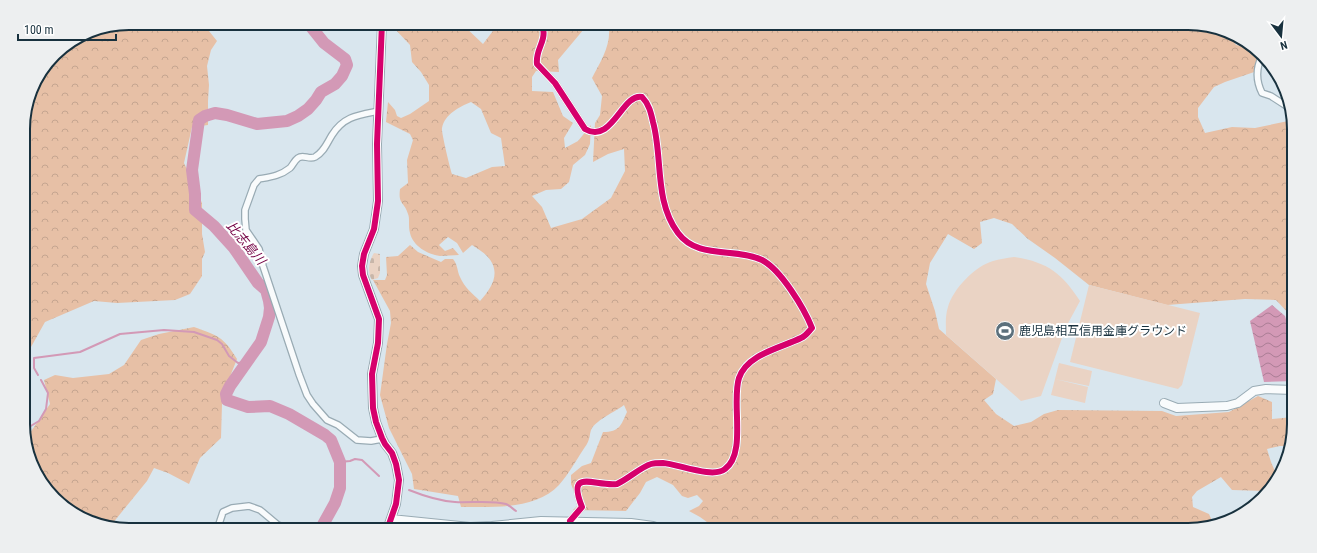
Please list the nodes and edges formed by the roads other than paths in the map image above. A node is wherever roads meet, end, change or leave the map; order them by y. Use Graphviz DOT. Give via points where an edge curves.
graph roads {
  1 [pos="382,30"];
  2 [pos="544,30"];
  3 [pos="1260,61"];
  4 [pos="1284,105"];
  5 [pos="379,111"];
  6 [pos="1287,390"];
  7 [pos="1164,403"];
  8 [pos="382,439"];
  9 [pos="391,520"];
  10 [pos="570,521"];
  11 [pos="219,523"];
  12 [pos="276,523"];
  13 [pos="390,523"];
  14 [pos="425,523"];
  15 [pos="521,523"];
  16 [pos="579,523"];
  1 -- 5 [label="street"];
  2 -- 10 [label="street" via="545,37 537,64 555,83 589,132 598,132 612,122 636,97 642,97 646,101 658,141 666,212 679,235 695,247 752,256 767,264 802,307 812,328 802,338 771,350 745,368 739,378 737,393 736,449 725,470 712,473 664,463 651,464 617,484 584,481 576,486 582,507"];
  3 -- 4 [label="street" via="1257,73 1262,93"];
  5 -- 8 [label="street" via="377,206 374,229 362,266 363,276 379,319 372,391 373,408"];
  5 -- 8 [label="street" via="352,117 341,124 327,146 315,157 298,158 280,174 258,179 245,210 244,219 246,230 259,249 307,395 328,420 357,440"];
  6 -- 7 [label="street" via="1254,391 1238,403 1227,406 1177,408"];
  8 -- 9 [label="street" via="392,454 399,480"];
  9 -- 13 [label="street"];
  9 -- 14 [label="street"];
  10 -- 15 [label="street"];
  10 -- 16 [label="street"];
  11 -- 12 [label="street" via="223,512 249,506 260,510"];
}
